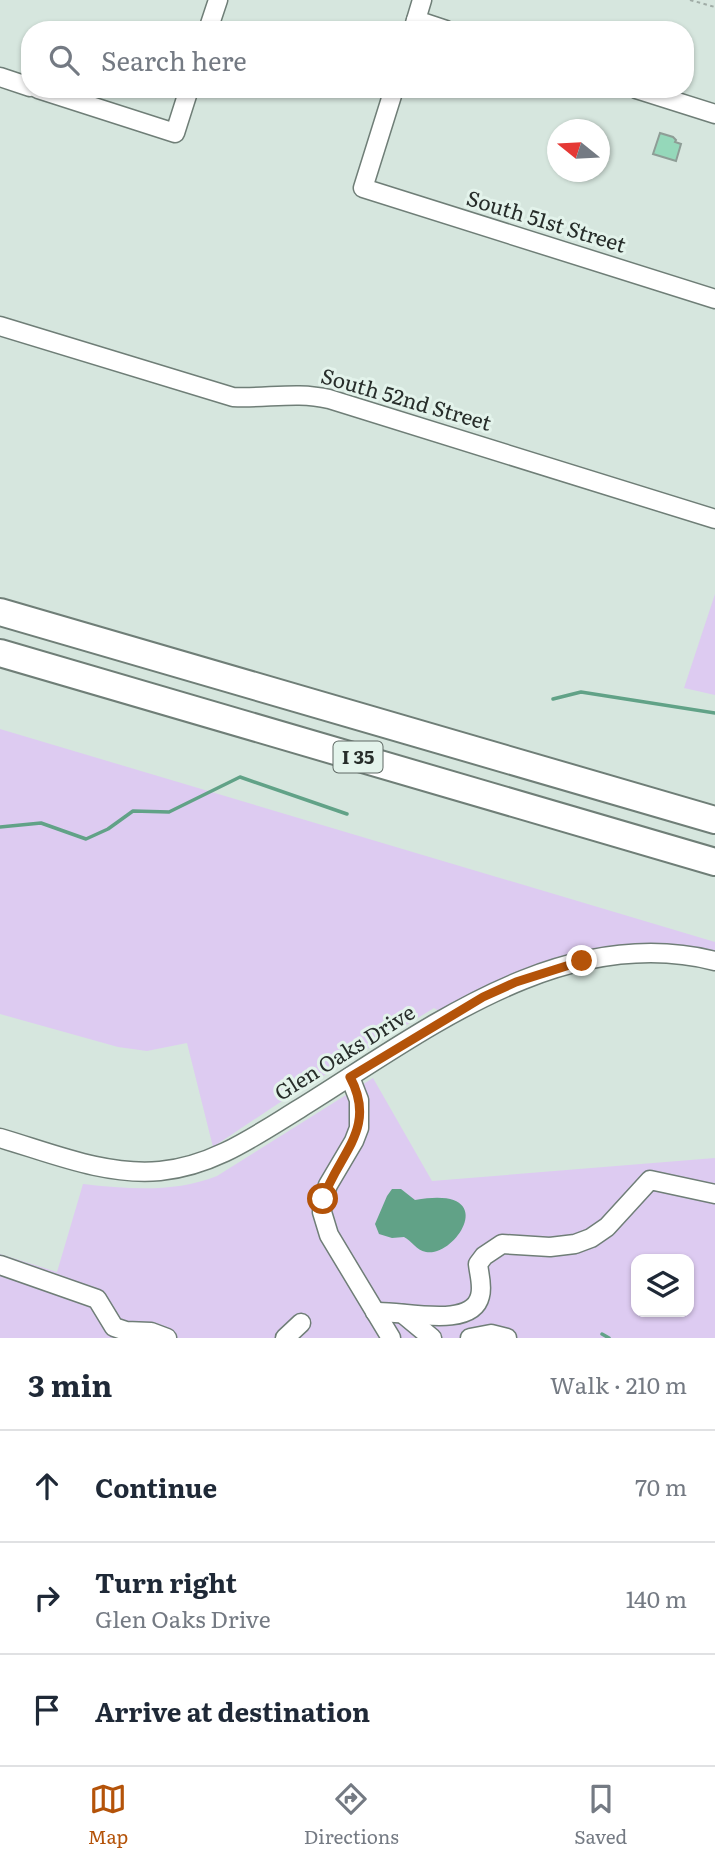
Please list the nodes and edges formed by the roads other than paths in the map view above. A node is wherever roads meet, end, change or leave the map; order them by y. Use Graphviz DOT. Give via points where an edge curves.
graph roads {
  1 [pos="218,0"];
  2 [pos="422,0"];
  3 [pos="211,21"];
  4 [pos="416,21"];
  5 [pos="0,77"];
  6 [pos="21,84"];
  7 [pos="66,98"];
  8 [pos="186,98"];
  9 [pos="391,98"];
  10 [pos="664,98"];
  11 [pos="715,114"];
  12 [pos="715,299"];
  13 [pos="0,326"];
  14 [pos="715,519"];
  15 [pos="0,612"];
  16 [pos="0,653"];
  17 [pos="715,820"];
  18 [pos="715,862"];
  19 [pos="715,961"];
  20 [pos="350,1077"];
  21 [pos="0,1138"];
  22 [pos="715,1194"];
  23 [pos="0,1265"];
  24 [pos="375,1312"];
  25 [pos="401,1312"];
  26 [pos="302,1322"];
  27 [pos="167,1338"];
  28 [pos="285,1338"];
  29 [pos="391,1338"];
  30 [pos="432,1338"];
  31 [pos="470,1338"];
  32 [pos="507,1338"];
  1 -- 3 [label="street"];
  2 -- 4 [label="street"];
  5 -- 6 [label="street"];
  7 -- 8 [label="street" via="175,133"];
  9 -- 12 [label="street, South 51st Street" via="363,188"];
  10 -- 11 [label="street"];
  13 -- 14 [label="street, South 52nd Street" via="233,397 287,394 329,399"];
  15 -- 17 [label="highway, I 35"];
  16 -- 18 [label="highway, I 35"];
  19 -- 20 [label="street, Glen Oaks Drive" via="651,952 549,970 483,997"];
  20 -- 21 [label="street, Glen Oaks Drive" via="229,1151 184,1167 111,1169"];
  20 -- 24 [label="street" via="359,1100 359,1128 328,1185 322,1212 329,1235"];
  22 -- 25 [label="street" via="650,1180 592,1238 550,1247 502,1244 493,1249 478,1264 480,1298 468,1313"];
  23 -- 27 [label="street" via="97,1299 114,1327"];
  24 -- 25 [label="street"];
  24 -- 29 [label="street"];
  25 -- 30 [label="street"];
  26 -- 28 [label="street"];
  31 -- 32 [label="street" via="491,1334"];
}
